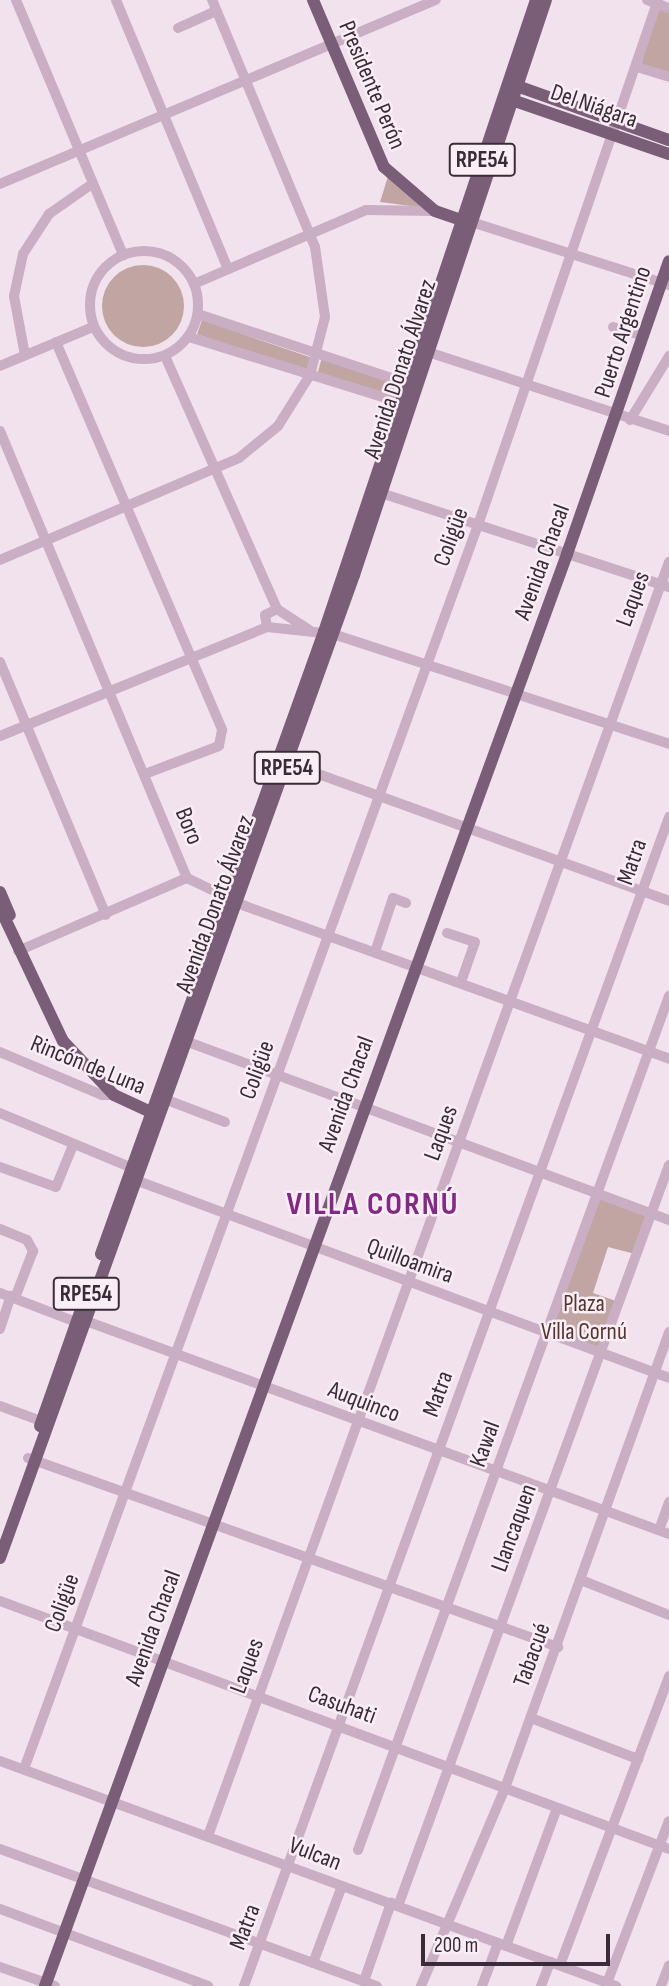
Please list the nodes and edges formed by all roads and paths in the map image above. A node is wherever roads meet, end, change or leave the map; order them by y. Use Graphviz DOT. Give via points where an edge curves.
graph roads {
  1 [pos="16,0"];
  2 [pos="116,0"];
  3 [pos="212,0"];
  4 [pos="313,0"];
  5 [pos="436,0"];
  6 [pos="536,0"];
  7 [pos="546,0"];
  8 [pos="654,1"];
  9 [pos="416,4"];
  10 [pos="669,8"];
  11 [pos="216,11"];
  12 [pos="178,28"];
  13 [pos="331,44"];
  14 [pos="637,67"];
  15 [pos="669,77"];
  16 [pos="246,79"];
  17 [pos="511,92"];
  18 [pos="164,114"];
  19 [pos="615,129"];
  20 [pos="669,140"];
  21 [pos="78,151"];
  22 [pos="669,153"];
  23 [pos="0,184"];
  24 [pos="92,184"];
  25 [pos="435,211"];
  26 [pos="466,220"];
  27 [pos="310,233"];
  28 [pos="570,251"];
  29 [pos="123,255"];
  30 [pos="669,261"];
  31 [pos="228,269"];
  32 [pos="665,283"];
  33 [pos="194,284"];
  34 [pos="198,314"];
  35 [pos="93,327"];
  36 [pos="613,327"];
  37 [pos="643,336"];
  38 [pos="189,337"];
  39 [pos="56,342"];
  40 [pos="428,352"];
  41 [pos="317,354"];
  42 [pos="25,355"];
  43 [pos="166,356"];
  44 [pos="669,356"];
  45 [pos="0,366"];
  46 [pos="310,375"];
  47 [pos="412,385"];
  48 [pos="527,385"];
  49 [pos="406,404"];
  50 [pos="624,418"];
  51 [pos="0,430"];
  52 [pos="669,431"];
  53 [pos="214,470"];
  54 [pos="381,493"];
  55 [pos="127,506"];
  56 [pos="478,525"];
  57 [pos="46,540"];
  58 [pos="567,554"];
  59 [pos="0,560"];
  60 [pos="669,562"];
  61 [pos="665,586"];
  62 [pos="272,616"];
  63 [pos="282,629"];
  64 [pos="309,630"];
  65 [pos="328,633"];
  66 [pos="191,655"];
  67 [pos="0,662"];
  68 [pos="427,664"];
  69 [pos="109,689"];
  70 [pos="517,693"];
  71 [pos="607,723"];
  72 [pos="27,725"];
  73 [pos="0,736"];
  74 [pos="669,744"];
  75 [pos="288,763"];
  76 [pos="145,774"];
  77 [pos="379,796"];
  78 [pos="669,817"];
  79 [pos="467,829"];
  80 [pos="560,862"];
  81 [pos="187,878"];
  82 [pos="0,892"];
  83 [pos="644,893"];
  84 [pos="234,899"];
  85 [pos="669,901"];
  86 [pos="406,903"];
  87 [pos="0,908"];
  88 [pos="106,915"];
  89 [pos="447,933"];
  90 [pos="328,936"];
  91 [pos="21,950"];
  92 [pos="375,952"];
  93 [pos="415,965"];
  94 [pos="461,982"];
  95 [pos="669,996"];
  96 [pos="511,1001"];
  97 [pos="592,1031"];
  98 [pos="188,1042"];
  99 [pos="0,1052"];
  100 [pos="649,1052"];
  101 [pos="669,1059"];
  102 [pos="277,1076"];
  103 [pos="114,1095"];
  104 [pos="167,1100"];
  105 [pos="363,1107"];
  106 [pos="0,1114"];
  107 [pos="156,1115"];
  108 [pos="225,1122"];
  109 [pos="460,1143"];
  110 [pos="73,1145"];
  111 [pos="669,1165"];
  112 [pos="0,1167"];
  113 [pos="132,1168"];
  114 [pos="541,1173"];
  115 [pos="138,1181"];
  116 [pos="599,1194"];
  117 [pos="651,1213"];
  118 [pos="227,1214"];
  119 [pos="669,1220"];
  120 [pos="0,1229"];
  121 [pos="312,1246"];
  122 [pos="409,1284"];
  123 [pos="0,1293"];
  124 [pos="13,1297"];
  125 [pos="490,1312"];
  126 [pos="81,1321"];
  127 [pos="0,1329"];
  128 [pos="669,1332"];
  129 [pos="547,1333"];
  130 [pos="600,1353"];
  131 [pos="176,1354"];
  132 [pos="654,1373"];
  133 [pos="669,1378"];
  134 [pos="262,1385"];
  135 [pos="0,1406"];
  136 [pos="41,1421"];
  137 [pos="358,1423"];
  138 [pos="439,1452"];
  139 [pos="32,1459"];
  140 [pos="496,1474"];
  141 [pos="125,1492"];
  142 [pos="549,1493"];
  143 [pos="669,1502"];
  144 [pos="605,1512"];
  145 [pos="213,1524"];
  146 [pos="4,1527"];
  147 [pos="664,1532"];
  148 [pos="0,1558"];
  149 [pos="309,1558"];
  150 [pos="581,1580"];
  151 [pos="390,1587"];
  152 [pos="0,1601"];
  153 [pos="447,1607"];
  154 [pos="669,1615"];
  155 [pos="500,1626"];
  156 [pos="75,1630"];
  157 [pos="558,1647"];
  158 [pos="163,1662"];
  159 [pos="669,1676"];
  160 [pos="666,1691"];
  161 [pos="258,1697"];
  162 [pos="531,1718"];
  163 [pos="339,1727"];
  164 [pos="396,1748"];
  165 [pos="638,1759"];
  166 [pos="0,1761"];
  167 [pos="449,1768"];
  168 [pos="24,1769"];
  169 [pos="505,1788"];
  170 [pos="113,1802"];
  171 [pos="557,1808"];
  172 [pos="669,1821"];
  173 [pos="612,1828"];
  174 [pos="208,1836"];
  175 [pos="664,1847"];
  176 [pos="0,1849"];
  177 [pos="358,1850"];
  178 [pos="289,1866"];
  179 [pos="84,1879"];
  180 [pos="342,1886"];
  181 [pos="395,1905"];
  182 [pos="0,1909"];
  183 [pos="449,1925"];
  184 [pos="63,1934"];
  185 [pos="261,1944"];
  186 [pos="502,1944"];
  187 [pos="313,1963"];
  188 [pos="555,1964"];
  189 [pos="669,1965"];
  190 [pos="1,1971"];
  191 [pos="363,1981"];
  192 [pos="606,1984"];
  193 [pos="49,1985"];
  194 [pos="208,1986"];
  195 [pos="244,1986"];
  196 [pos="377,1986"];
  197 [pos="421,1986"];
  198 [pos="482,1986"];
  199 [pos="541,1986"];
  200 [pos="661,1986"];
  1 -- 21 [label="street"];
  2 -- 18 [label="street"];
  3 -- 11 [label="street"];
  4 -- 13 [label="main road, Presidente Perón"];
  5 -- 9 [label="street"];
  6 -- 17 [label="main road, RPE54"];
  7 -- 17 [label="main road, RPE54"];
  8 -- 10 [label="street"];
  8 -- 14 [label="street, Coligüe"];
  9 -- 13 [label="street"];
  11 -- 12 [label="street"];
  11 -- 16 [label="street"];
  13 -- 16 [label="street"];
  13 -- 25 [label="main road, Presidente Perón" via="384,166"];
  14 -- 15 [label="street"];
  14 -- 19 [label="street, Coligüe"];
  16 -- 18 [label="street"];
  16 -- 27 [label="street"];
  17 -- 19 [label="main road, Del Niágara"];
  17 -- 26 [label="main road, RPE54"];
  18 -- 21 [label="street"];
  18 -- 31 [label="street"];
  19 -- 20 [label="main road, Del Niágara"];
  19 -- 22 [label="main road, Del Niágara"];
  19 -- 28 [label="street, Coligüe"];
  21 -- 23 [label="street"];
  21 -- 24 [label="street"];
  24 -- 29 [label="street"];
  24 -- 42 [label="street" via="49,214 23,254 14,296"];
  25 -- 26 [label="main road, Presidente Perón"];
  25 -- 27 [label="street" via="370,209"];
  26 -- 28 [label="street"];
  26 -- 40 [label="main road, Avenida Donato Álvarez / RPE54"];
  26 -- 47 [label="main road, Avenida Donato Álvarez / RPE54"];
  27 -- 31 [label="street"];
  27 -- 41 [label="street" via="324,305"];
  28 -- 32 [label="street"];
  28 -- 48 [label="street, Coligüe"];
  29 -- 33 [label="street" via="159,253 180,265"];
  29 -- 35 [label="street" via="93,285"];
  30 -- 32 [label="main road, Puerto Argentino"];
  31 -- 33 [label="street"];
  32 -- 37 [label="main road, Puerto Argentino"];
  33 -- 34 [label="street"];
  34 -- 38 [label="street"];
  34 -- 41 [label="street"];
  35 -- 39 [label="street"];
  35 -- 43 [label="street" via="124,356"];
  36 -- 37 [label="street"];
  37 -- 50 [label="main road, Puerto Argentino"];
  38 -- 43 [label="street"];
  38 -- 46 [label="street"];
  39 -- 42 [label="street"];
  39 -- 55 [label="street"];
  40 -- 47 [label="main road, Avenida Donato Álvarez / RPE54"];
  40 -- 48 [label="street"];
  41 -- 46 [label="street"];
  41 -- 47 [label="street"];
  42 -- 45 [label="street"];
  43 -- 53 [label="street"];
  44 -- 50 [label="street"];
  46 -- 49 [label="street"];
  46 -- 53 [label="street" via="268,436"];
  47 -- 49 [label="main road, Avenida Donato Álvarez / RPE54"];
  48 -- 50 [label="street"];
  48 -- 56 [label="street, Coligüe"];
  49 -- 54 [label="main road, Avenida Donato Álvarez / RPE54"];
  49 -- 65 [label="main road, Avenida Donato Álvarez / RPE54"];
  50 -- 52 [label="street"];
  50 -- 58 [label="main road, Avenida Chacal"];
  51 -- 57 [label="street, Boro"];
  53 -- 55 [label="street"];
  53 -- 62 [label="street" via="265,588"];
  54 -- 56 [label="street"];
  54 -- 65 [label="main road, Avenida Donato Álvarez / RPE54"];
  55 -- 57 [label="street"];
  55 -- 66 [label="street"];
  56 -- 58 [label="street"];
  56 -- 68 [label="street, Coligüe"];
  57 -- 59 [label="street"];
  57 -- 69 [label="street, Boro"];
  58 -- 61 [label="street"];
  58 -- 70 [label="main road, Avenida Chacal"];
  60 -- 61 [label="street, Laques"];
  61 -- 71 [label="street, Laques"];
  62 -- 63 [label="street"];
  62 -- 63 [label="street"];
  62 -- 64 [label="street"];
  62 -- 66 [label="street" via="254,629"];
  63 -- 64 [label="street"];
  64 -- 65 [label="street"];
  65 -- 68 [label="street"];
  65 -- 75 [label="main road, Avenida Donato Álvarez / RPE54"];
  65 -- 84 [label="main road, Avenida Donato Álvarez / RPE54"];
  66 -- 69 [label="street"];
  66 -- 76 [label="street" via="222,730 219,746"];
  67 -- 72 [label="street"];
  68 -- 70 [label="street"];
  68 -- 77 [label="street, Coligüe"];
  69 -- 72 [label="street"];
  69 -- 76 [label="street, Boro"];
  70 -- 71 [label="street"];
  70 -- 79 [label="main road, Avenida Chacal"];
  71 -- 74 [label="street"];
  71 -- 80 [label="street, Laques"];
  72 -- 73 [label="street"];
  72 -- 88 [label="street"];
  75 -- 77 [label="street"];
  75 -- 84 [label="main road, Avenida Donato Álvarez / RPE54"];
  76 -- 81 [label="street, Boro"];
  77 -- 79 [label="street"];
  77 -- 90 [label="street, Coligüe"];
  78 -- 83 [label="street, Matra"];
  79 -- 80 [label="street"];
  79 -- 93 [label="main road, Avenida Chacal"];
  80 -- 83 [label="street"];
  80 -- 96 [label="street, Laques"];
  81 -- 84 [label="street, Boro"];
  81 -- 88 [label="street"];
  82 -- 91 [label="main road"];
  83 -- 85 [label="street"];
  83 -- 97 [label="street, Matra"];
  84 -- 90 [label="street, Boro"];
  84 -- 98 [label="main road, Avenida Donato Álvarez / RPE54"];
  84 -- 107 [label="main road, Avenida Donato Álvarez / RPE54"];
  86 -- 92 [label="street" via="393,898"];
  87 -- 91 [label="main road"];
  88 -- 91 [label="street"];
  89 -- 94 [label="street" via="475,942"];
  90 -- 92 [label="street, Boro"];
  90 -- 102 [label="street, Coligüe"];
  91 -- 103 [label="main road" via="63,1041"];
  92 -- 93 [label="street, Boro"];
  93 -- 94 [label="street, Boro"];
  93 -- 105 [label="main road, Avenida Chacal"];
  94 -- 96 [label="street, Boro"];
  95 -- 100 [label="street, Kawal"];
  96 -- 97 [label="street, Boro"];
  96 -- 109 [label="street, Laques"];
  97 -- 100 [label="street, Boro"];
  97 -- 114 [label="street, Matra"];
  98 -- 102 [label="street"];
  98 -- 104 [label="main road, Avenida Donato Álvarez / RPE54"];
  99 -- 103 [label="street, Rincón de Luna" via="103,1096"];
  100 -- 101 [label="street, Boro"];
  100 -- 116 [label="street, Kawal"];
  102 -- 105 [label="street"];
  102 -- 118 [label="street, Coligüe"];
  103 -- 107 [label="main road, Rincón de Luna"];
  104 -- 107 [label="main road, Avenida Donato Álvarez / RPE54"];
  104 -- 108 [label="street"];
  105 -- 109 [label="street"];
  105 -- 121 [label="main road, Avenida Chacal"];
  106 -- 110 [label="street"];
  107 -- 113 [label="main road, Avenida Donato Álvarez / RPE54"];
  107 -- 115 [label="main road, Avenida Donato Álvarez / RPE54"];
  109 -- 114 [label="street"];
  109 -- 122 [label="street, Laques"];
  110 -- 112 [label="street" via="56,1187"];
  110 -- 113 [label="street"];
  111 -- 117 [label="street, Llancaquen"];
  113 -- 126 [label="main road, Avenida Donato Álvarez / RPE54"];
  114 -- 116 [label="street"];
  114 -- 125 [label="street, Matra"];
  115 -- 118 [label="street, Quilloamira"];
  115 -- 126 [label="main road, Avenida Donato Álvarez / RPE54"];
  116 -- 117 [label="street"];
  116 -- 129 [label="street, Kawal"];
  117 -- 119 [label="street"];
  117 -- 130 [label="street, Llancaquen"];
  118 -- 121 [label="street, Quilloamira"];
  118 -- 131 [label="street, Coligüe"];
  120 -- 124 [label="street" via="27,1240 33,1251"];
  121 -- 122 [label="street, Quilloamira"];
  121 -- 134 [label="main road, Avenida Chacal"];
  122 -- 125 [label="street, Quilloamira"];
  122 -- 137 [label="street, Laques"];
  123 -- 124 [label="street, Auquinco"];
  124 -- 126 [label="street, Auquinco"];
  124 -- 127 [label="street"];
  125 -- 129 [label="street, Quilloamira"];
  125 -- 138 [label="street, Matra"];
  126 -- 131 [label="street, Auquinco"];
  126 -- 136 [label="main road, Avenida Donato Álvarez / RPE54"];
  126 -- 139 [label="main road, Avenida Donato Álvarez / RPE54"];
  128 -- 132 [label="street, Tabacué"];
  129 -- 130 [label="street, Quilloamira"];
  129 -- 140 [label="street, Kawal"];
  130 -- 132 [label="street, Quilloamira"];
  130 -- 142 [label="street, Llancaquen"];
  131 -- 134 [label="street, Auquinco"];
  131 -- 141 [label="street, Coligüe"];
  132 -- 133 [label="street, Quilloamira"];
  132 -- 144 [label="street, Tabacué"];
  134 -- 137 [label="street, Auquinco"];
  134 -- 145 [label="main road, Avenida Chacal"];
  135 -- 136 [label="street"];
  136 -- 139 [label="main road, Avenida Donato Álvarez / RPE54"];
  137 -- 138 [label="street, Auquinco"];
  137 -- 149 [label="street, Laques"];
  138 -- 140 [label="street, Auquinco"];
  138 -- 151 [label="street, Matra"];
  139 -- 141 [label="street"];
  139 -- 146 [label="main road, Avenida Donato Álvarez / RPE54"];
  140 -- 142 [label="street, Auquinco"];
  140 -- 153 [label="street, Kawal"];
  141 -- 145 [label="street"];
  141 -- 156 [label="street, Coligüe"];
  142 -- 144 [label="street, Auquinco"];
  142 -- 155 [label="street, Llancaquen"];
  143 -- 147 [label="street"];
  144 -- 147 [label="street, Auquinco"];
  144 -- 150 [label="street, Tabacué"];
  145 -- 149 [label="street"];
  145 -- 158 [label="main road, Avenida Chacal"];
  146 -- 148 [label="main road, Avenida Donato Álvarez / RPE54"];
  149 -- 151 [label="street"];
  149 -- 161 [label="street, Laques"];
  150 -- 154 [label="street"];
  150 -- 157 [label="street, Tabacué"];
  151 -- 153 [label="street"];
  151 -- 163 [label="street, Matra"];
  152 -- 156 [label="street, Casuhati"];
  153 -- 155 [label="street"];
  153 -- 164 [label="street, Kawal"];
  155 -- 157 [label="street"];
  155 -- 167 [label="street, Llancaquen"];
  156 -- 158 [label="street, Casuhati"];
  156 -- 168 [label="street, Coligüe"];
  157 -- 162 [label="street, Tabacué"];
  158 -- 161 [label="street, Casuhati"];
  158 -- 170 [label="main road, Avenida Chacal"];
  159 -- 160 [label="street"];
  160 -- 165 [label="street"];
  161 -- 163 [label="street, Casuhati"];
  161 -- 174 [label="street, Laques"];
  162 -- 165 [label="street"];
  162 -- 169 [label="street, Tabacué"];
  163 -- 164 [label="street, Casuhati"];
  163 -- 178 [label="street, Matra"];
  164 -- 167 [label="street, Casuhati"];
  164 -- 177 [label="street, Kawal"];
  165 -- 173 [label="street"];
  166 -- 168 [label="street, Vulcan"];
  167 -- 169 [label="street, Casuhati"];
  167 -- 181 [label="street, Llancaquen"];
  168 -- 170 [label="street, Vulcan"];
  169 -- 171 [label="street, Casuhati"];
  169 -- 183 [label="street, Tabacué"];
  170 -- 174 [label="street, Vulcan"];
  170 -- 179 [label="main road, Avenida Chacal"];
  171 -- 173 [label="street, Casuhati"];
  171 -- 186 [label="street"];
  172 -- 175 [label="street"];
  173 -- 175 [label="street, Casuhati"];
  173 -- 188 [label="street"];
  174 -- 178 [label="street, Vulcan"];
  175 -- 192 [label="street"];
  176 -- 179 [label="street"];
  178 -- 180 [label="street, Vulcan"];
  178 -- 185 [label="street, Matra"];
  179 -- 184 [label="main road, Avenida Chacal"];
  179 -- 185 [label="street"];
  180 -- 181 [label="street, Vulcan"];
  180 -- 187 [label="street"];
  181 -- 183 [label="street, Vulcan"];
  181 -- 191 [label="street, Llancaquen"];
  182 -- 184 [label="street"];
  183 -- 186 [label="street, Vulcan"];
  183 -- 197 [label="street, Tabacué"];
  184 -- 193 [label="main road, Avenida Chacal"];
  184 -- 194 [label="street"];
  185 -- 187 [label="street"];
  185 -- 195 [label="street, Matra"];
  186 -- 188 [label="street, Vulcan"];
  186 -- 198 [label="street"];
  187 -- 191 [label="street"];
  188 -- 192 [label="street, Vulcan"];
  188 -- 199 [label="street"];
  189 -- 200 [label="street"];
  190 -- 193 [label="street"];
  191 -- 196 [label="street"];
}
